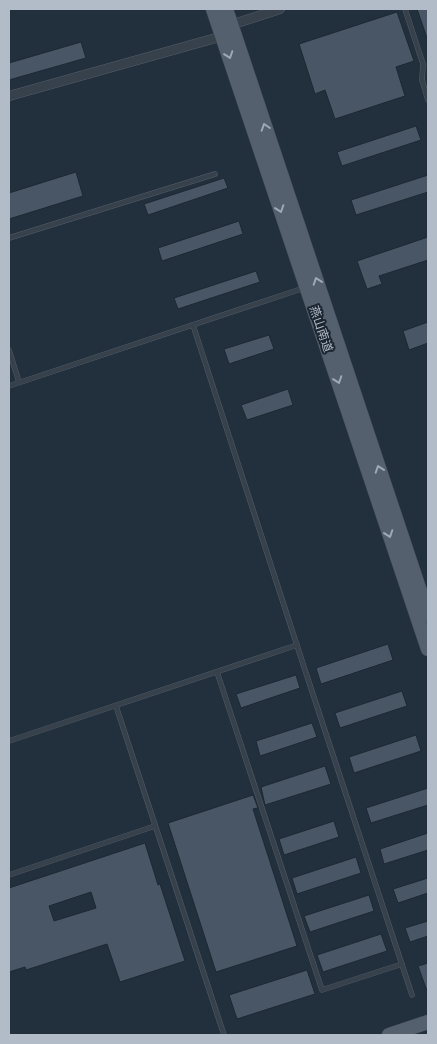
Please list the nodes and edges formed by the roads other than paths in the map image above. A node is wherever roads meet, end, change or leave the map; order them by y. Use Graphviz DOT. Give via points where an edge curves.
graph roads {
  1 [pos="213,9"];
  2 [pos="226,9"];
  3 [pos="280,9"];
  4 [pos="406,9"];
  5 [pos="227,31"];
  6 [pos="9,96"];
  7 [pos="428,100"];
  8 [pos="215,174"];
  9 [pos="9,238"];
  10 [pos="307,288"];
  11 [pos="193,325"];
  12 [pos="9,350"];
  13 [pos="19,382"];
  14 [pos="9,386"];
  15 [pos="428,614"];
  16 [pos="297,645"];
  17 [pos="428,649"];
  18 [pos="217,672"];
  19 [pos="116,706"];
  20 [pos="9,741"];
  21 [pos="156,826"];
  22 [pos="9,874"];
  23 [pos="402,964"];
  24 [pos="412,995"];
  25 [pos="428,1022"];
  26 [pos="224,1035"];
  27 [pos="389,1035"];
  1 -- 5 [label="main road, 燕山南道"];
  2 -- 5 [label="main road, 燕山南道"];
  3 -- 5 [label="street"];
  4 -- 7 [label="lane" via="423,64 422,80"];
  5 -- 6 [label="street"];
  5 -- 10 [label="main road, 燕山南道, one-way"];
  15 -- 5 [label="main road, 燕山南道, one-way"];
  8 -- 9 [label="lane"];
  10 -- 11 [label="lane"];
  10 -- 17 [label="main road, 燕山南道, one-way"];
  11 -- 13 [label="lane"];
  11 -- 16 [label="lane"];
  12 -- 13 [label="lane"];
  13 -- 14 [label="lane"];
  16 -- 18 [label="lane"];
  16 -- 23 [label="lane"];
  18 -- 19 [label="lane"];
  18 -- 23 [label="lane" via="322,990"];
  19 -- 20 [label="lane"];
  19 -- 21 [label="lane"];
  21 -- 22 [label="lane"];
  21 -- 26 [label="lane"];
  23 -- 24 [label="lane"];
  25 -- 27 [label="main road"];
}
